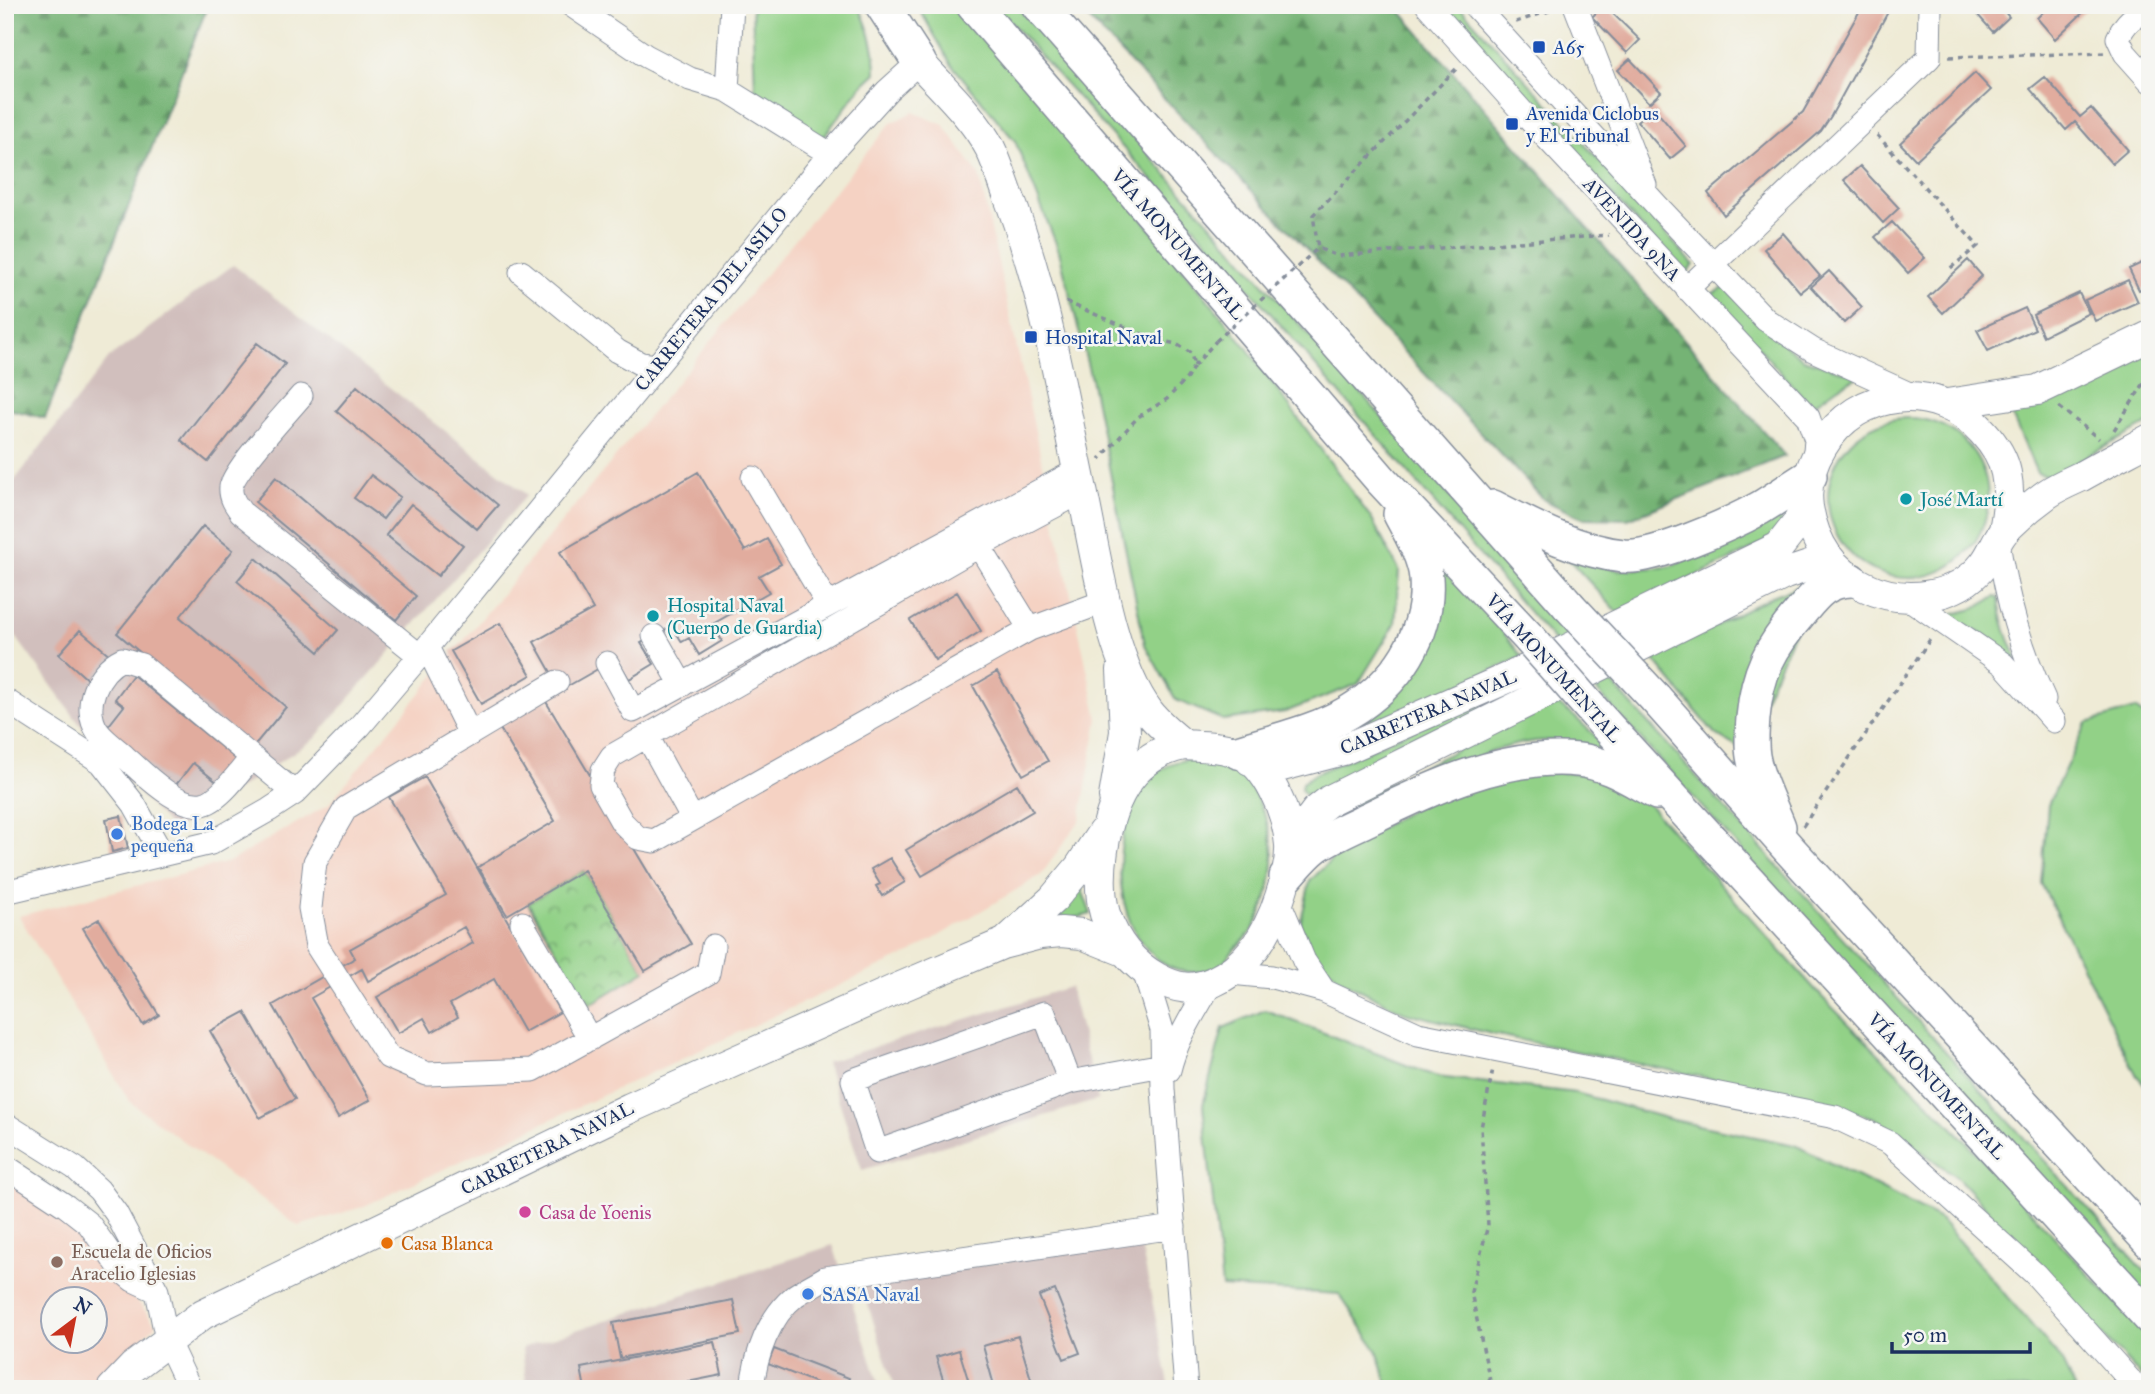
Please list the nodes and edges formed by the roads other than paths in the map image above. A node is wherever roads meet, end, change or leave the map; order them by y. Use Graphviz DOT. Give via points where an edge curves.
graph roads {
  1 [pos="571,5"];
  2 [pos="732,5"];
  3 [pos="883,5"];
  4 [pos="973,5"];
  5 [pos="1038,5"];
  6 [pos="1427,5"];
  7 [pos="1474,5"];
  8 [pos="1575,5"];
  9 [pos="1930,5"];
  10 [pos="2150,10"];
  11 [pos="919,62"];
  12 [pos="2150,80"];
  13 [pos="727,90"];
  14 [pos="830,154"];
  15 [pos="1650,198"];
  16 [pos="1715,264"];
  17 [pos="521,272"];
  18 [pos="1687,289"];
  19 [pos="2150,335"];
  20 [pos="656,366"];
  21 [pos="301,396"];
  22 [pos="1916,397"];
  23 [pos="1947,404"];
  24 [pos="2150,439"];
  25 [pos="753,478"];
  26 [pos="1810,479"];
  27 [pos="1080,481"];
  28 [pos="1382,481"];
  29 [pos="1475,498"];
  30 [pos="2001,537"];
  31 [pos="979,546"];
  32 [pos="1843,573"];
  33 [pos="1908,598"];
  34 [pos="1106,601"];
  35 [pos="828,605"];
  36 [pos="1030,629"];
  37 [pos="654,636"];
  38 [pos="424,652"];
  39 [pos="1122,659"];
  40 [pos="607,663"];
  41 [pos="557,682"];
  42 [pos="682,684"];
  43 [pos="5,699"];
  44 [pos="470,734"];
  45 [pos="647,736"];
  46 [pos="1184,745"];
  47 [pos="1244,756"];
  48 [pos="252,757"];
  49 [pos="295,793"];
  50 [pos="1680,806"];
  51 [pos="1110,817"];
  52 [pos="692,818"];
  53 [pos="1788,849"];
  54 [pos="162,855"];
  55 [pos="1285,874"];
  56 [pos="5,891"];
  57 [pos="522,923"];
  58 [pos="1002,944"];
  59 [pos="713,946"];
  60 [pos="1134,961"];
  61 [pos="1221,978"];
  62 [pos="1324,991"];
  63 [pos="590,1039"];
  64 [pos="1163,1065"];
  65 [pos="1070,1082"];
  66 [pos="1163,1089"];
  67 [pos="5,1124"];
  68 [pos="5,1166"];
  69 [pos="1174,1227"];
  70 [pos="2150,1242"];
  71 [pos="157,1291"];
  72 [pos="2150,1318"];
  73 [pos="167,1340"];
  74 [pos="112,1389"];
  75 [pos="190,1389"];
  76 [pos="752,1389"];
  77 [pos="1186,1389"];
  78 [pos="2138,1389"];
  1 -- 13 [label="street" via="646,56 691,79"];
  2 -- 13 [label="street"];
  3 -- 11 [label="highway"];
  4 -- 28 [label="highway, VÍA MONUMENTAL"];
  5 -- 29 [label="highway"];
  6 -- 18 [label="street, AVENIDA 9NA"];
  7 -- 15 [label="street, AVENIDA 9NA"];
  8 -- 15 [label="street"];
  9 -- 16 [label="street" via="1929,58"];
  10 -- 12 [label="street" via="2124,25 2118,38 2125,53"];
  11 -- 14 [label="street, CARRETERA DEL ASILO"];
  11 -- 27 [label="main road" via="990,147 1041,297"];
  13 -- 14 [label="street"];
  14 -- 20 [label="street, CARRETERA DEL ASILO"];
  15 -- 16 [label="street, AVENIDA 9NA"];
  16 -- 18 [label="street"];
  16 -- 22 [label="street, AVENIDA 9NA" via="1766,320 1813,350"];
  17 -- 20 [label="street" via="617,351 641,364"];
  18 -- 26 [label="street, AVENIDA 9NA" via="1808,417 1816,440"];
  19 -- 23 [label="main road" via="2038,390"];
  20 -- 38 [label="street, CARRETERA DEL ASILO"];
  21 -- 38 [label="street" via="244,465 231,486 232,499 241,512"];
  22 -- 23 [label="main road"];
  22 -- 26 [label="main road" via="1884,399 1854,412 1830,433"];
  23 -- 30 [label="main road" via="1973,420 1993,443 2006,470 2010,501"];
  24 -- 30 [label="main road" via="2113,450 2049,493"];
  25 -- 35 [label="street"];
  26 -- 29 [label="highway" via="1746,514 1659,552 1625,557 1567,542"];
  26 -- 32 [label="main road" via="1811,525 1821,547"];
  26 -- 47 [label="main road, CARRETERA NAVAL" via="1797,524 1779,547 1521,672 1343,750 1282,766"];
  27 -- 31 [label="street"];
  27 -- 34 [label="main road"];
  27 -- 35 [label="street"];
  28 -- 47 [label="highway" via="1415,541 1426,577 1419,629 1407,658 1383,688 1349,712"];
  28 -- 50 [label="highway, VÍA MONUMENTAL, bridge"];
  29 -- 53 [label="highway, bridge"];
  30 -- 33 [label="main road" via="1983,566 1961,583 1936,594"];
  30 -- 33 [label="street" via="2007,594 2026,662 2054,721 2003,664"];
  31 -- 36 [label="street"];
  31 -- 45 [label="street"];
  32 -- 33 [label="main road" via="1878,593"];
  32 -- 53 [label="highway" via="1820,590 1790,624 1768,655 1755,689 1753,757"];
  32 -- 55 [label="main road, CARRETERA NAVAL" via="1818,563 1785,574 1330,800 1316,811"];
  34 -- 36 [label="street"];
  34 -- 39 [label="main road"];
  35 -- 42 [label="street"];
  36 -- 52 [label="street"];
  37 -- 42 [label="street"];
  38 -- 44 [label="street"];
  38 -- 49 [label="street, CARRETERA DEL ASILO"];
  39 -- 46 [label="main road" via="1149,712"];
  39 -- 51 [label="main road" via="1125,732"];
  40 -- 42 [label="street" via="633,711"];
  41 -- 44 [label="street"];
  43 -- 54 [label="street" via="102,762 134,804"];
  44 -- 63 [label="street" via="346,808 315,862 310,908 317,946 387,1057 427,1074 533,1070"];
  45 -- 52 [label="street"];
  45 -- 52 [label="street" via="612,756 603,770 601,786 622,822 638,838 654,841"];
  46 -- 47 [label="main road"];
  46 -- 51 [label="main road" via="1160,752 1139,766 1123,786"];
  47 -- 55 [label="main road" via="1265,776 1280,803"];
  48 -- 48 [label="street" via="141,664 122,659 97,684 90,714 98,733 158,786 182,800 200,805 211,801"];
  48 -- 49 [label="street"];
  49 -- 54 [label="street, CARRETERA DEL ASILO" via="211,843"];
  50 -- 55 [label="highway" via="1615,770 1547,758 1520,762 1406,800 1316,846"];
  50 -- 72 [label="highway, VÍA MONUMENTAL"];
  51 -- 58 [label="main road, CARRETERA NAVAL" via="1079,868 1053,899"];
  51 -- 60 [label="main road" via="1102,854 1101,893 1115,937"];
  53 -- 70 [label="highway"];
  54 -- 56 [label="street, CARRETERA DEL ASILO"];
  55 -- 61 [label="main road" via="1258,943 1247,960"];
  55 -- 62 [label="street" via="1304,961"];
  57 -- 63 [label="street"];
  58 -- 60 [label="main road, CARRETERA NAVAL" via="1040,934 1082,934"];
  58 -- 73 [label="main road, CARRETERA NAVAL" via="629,1108 203,1314"];
  59 -- 63 [label="street" via="708,973"];
  60 -- 61 [label="main road" via="1172,987 1187,989"];
  60 -- 64 [label="street" via="1162,1030"];
  61 -- 62 [label="street" via="1272,977"];
  61 -- 66 [label="street" via="1181,1033"];
  62 -- 78 [label="street" via="1418,1034 1835,1117 1890,1143 2035,1274"];
  64 -- 65 [label="street"];
  64 -- 66 [label="street"];
  65 -- 65 [label="street" via="877,1152 853,1080 1044,1013"];
  66 -- 69 [label="street"];
  67 -- 71 [label="street" via="75,1168 99,1190"];
  68 -- 71 [label="street" via="89,1224 123,1272"];
  69 -- 76 [label="street" via="825,1278 794,1297 766,1332"];
  69 -- 77 [label="street"];
  71 -- 73 [label="street"];
  73 -- 74 [label="main road, CARRETERA NAVAL"];
  73 -- 75 [label="street"];
}
